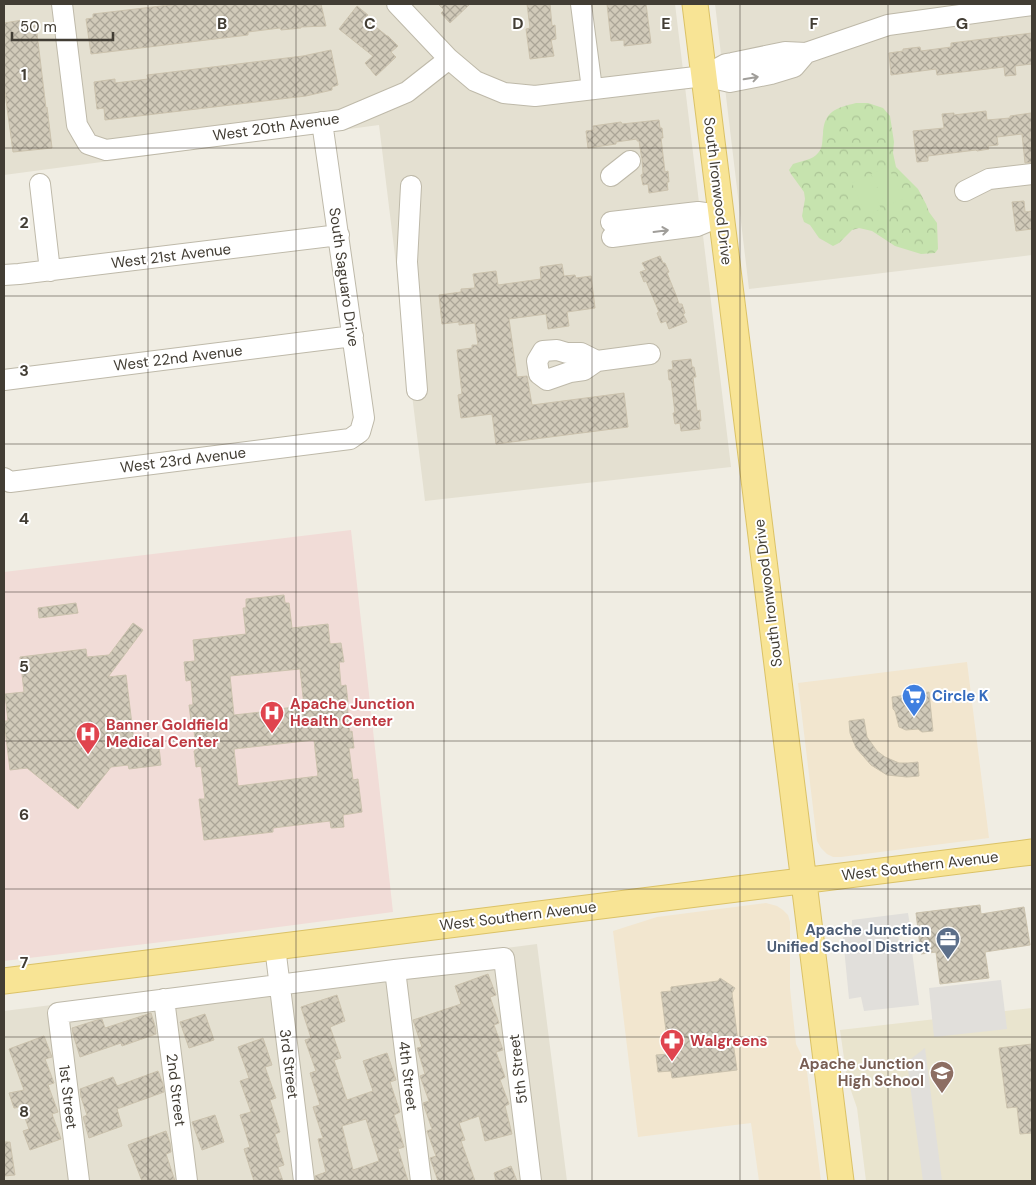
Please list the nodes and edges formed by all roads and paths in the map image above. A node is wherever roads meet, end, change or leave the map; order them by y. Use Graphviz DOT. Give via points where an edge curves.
graph roads {
  1 [pos="62,4"];
  2 [pos="397,4"];
  3 [pos="581,4"];
  4 [pos="695,4"];
  5 [pos="1032,5"];
  6 [pos="449,59"];
  7 [pos="704,76"];
  8 [pos="592,89"];
  9 [pos="322,122"];
  10 [pos="630,161"];
  11 [pos="1032,174"];
  12 [pos="612,176"];
  13 [pos="40,184"];
  14 [pos="411,186"];
  15 [pos="964,191"];
  16 [pos="721,216"];
  17 [pos="612,229"];
  18 [pos="339,235"];
  19 [pos="50,271"];
  20 [pos="4,275"];
  21 [pos="353,336"];
  22 [pos="650,354"];
  23 [pos="597,360"];
  24 [pos="4,380"];
  25 [pos="417,390"];
  26 [pos="360,432"];
  27 [pos="4,478"];
  28 [pos="1032,852"];
  29 [pos="803,880"];
  30 [pos="275,947"];
  31 [pos="395,970"];
  32 [pos="4,981"];
  33 [pos="279,985"];
  34 [pos="164,1000"];
  35 [pos="79,1181"];
  36 [pos="188,1181"];
  37 [pos="304,1181"];
  38 [pos="421,1181"];
  39 [pos="531,1181"];
  40 [pos="842,1181"];
  1 -- 9 [label="street, West 20th Avenue" via="77,125 88,144 106,150"];
  2 -- 6 [label="street"];
  3 -- 8 [label="street"];
  4 -- 7 [label="main road, South Ironwood Drive"];
  5 -- 7 [label="street" via="888,25 806,53 785,52 726,64"];
  6 -- 8 [label="street" via="475,81 504,93 535,96"];
  6 -- 9 [label="street, West 20th Avenue" via="407,92 341,120"];
  7 -- 8 [label="street"];
  7 -- 16 [label="main road, South Ironwood Drive"];
  9 -- 18 [label="street, South Saguaro Drive"];
  10 -- 12 [label="street"];
  11 -- 15 [label="street" via="989,179"];
  13 -- 19 [label="street"];
  14 -- 25 [label="street" via="407,262"];
  16 -- 17 [label="street" via="698,212"];
  16 -- 29 [label="main road, South Ironwood Drive"];
  18 -- 19 [label="street, West 21st Avenue"];
  18 -- 21 [label="street, South Saguaro Drive"];
  19 -- 20 [label="street, West 21st Avenue"];
  21 -- 24 [label="street, West 22nd Avenue"];
  21 -- 26 [label="street, South Saguaro Drive" via="364,418"];
  22 -- 23 [label="street"];
  26 -- 27 [label="street, West 23rd Avenue" via="350,439 10,482"];
  28 -- 29 [label="main road, West Southern Avenue"];
  29 -- 30 [label="main road, West Southern Avenue"];
  29 -- 40 [label="main road, South Ironwood Drive"];
  30 -- 32 [label="main road, West Southern Avenue"];
  30 -- 33 [label="street, 3rd Street"];
  31 -- 33 [label="street"];
  31 -- 38 [label="street, 4th Street"];
  31 -- 39 [label="street, 5th Street" via="504,958"];
  33 -- 34 [label="street"];
  33 -- 37 [label="street, 3rd Street"];
  34 -- 35 [label="street, 1st Street" via="58,1013"];
  34 -- 36 [label="street, 2nd Street"];
}
